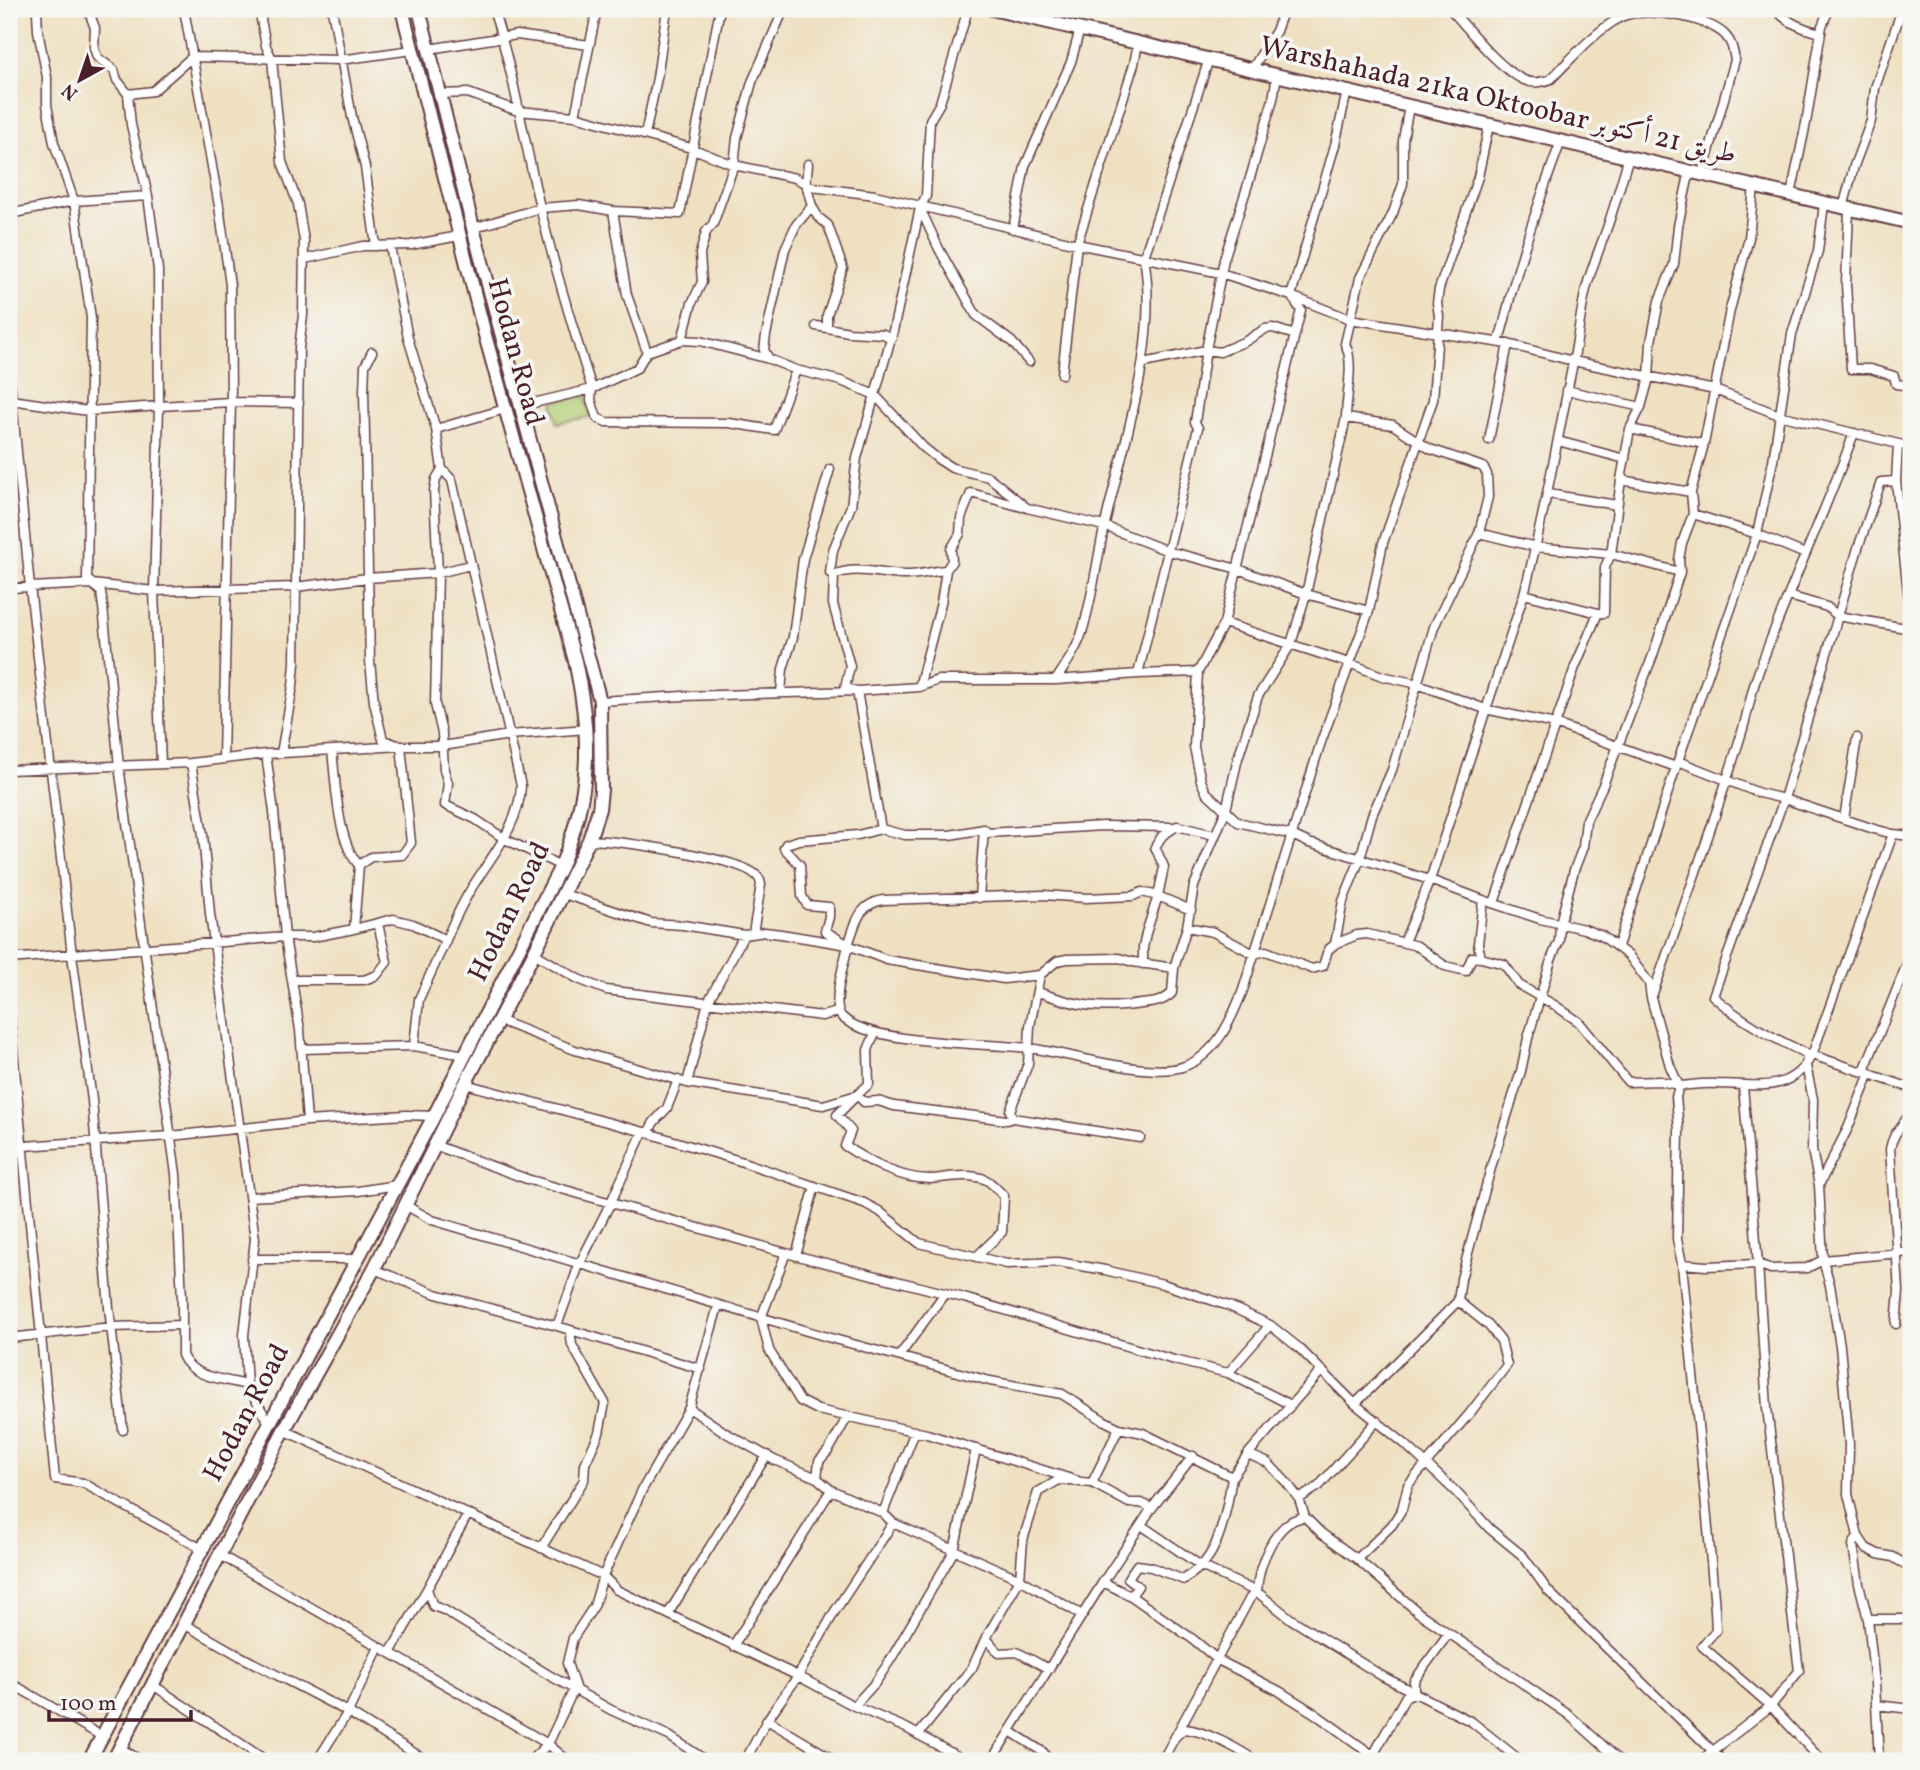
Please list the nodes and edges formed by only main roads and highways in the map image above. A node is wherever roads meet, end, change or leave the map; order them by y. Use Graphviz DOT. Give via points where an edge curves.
graph roads {
  1 [pos="402,9"];
  2 [pos="419,9"];
  3 [pos="992,9"];
  4 [pos="1911,223"];
  5 [pos="89,1761"];
  6 [pos="113,1761"];
  1 -- 5 [label="main road, Hodan Road" via="575,661 587,729 581,808 562,866 434,1116"];
  2 -- 6 [label="main road, Hodan Road" via="600,701 599,809 564,894 374,1269 283,1432"];
  3 -- 4 [label="main road, Warshahada 21ka Oktoobar طريق 21 أكتوبر"];
}
